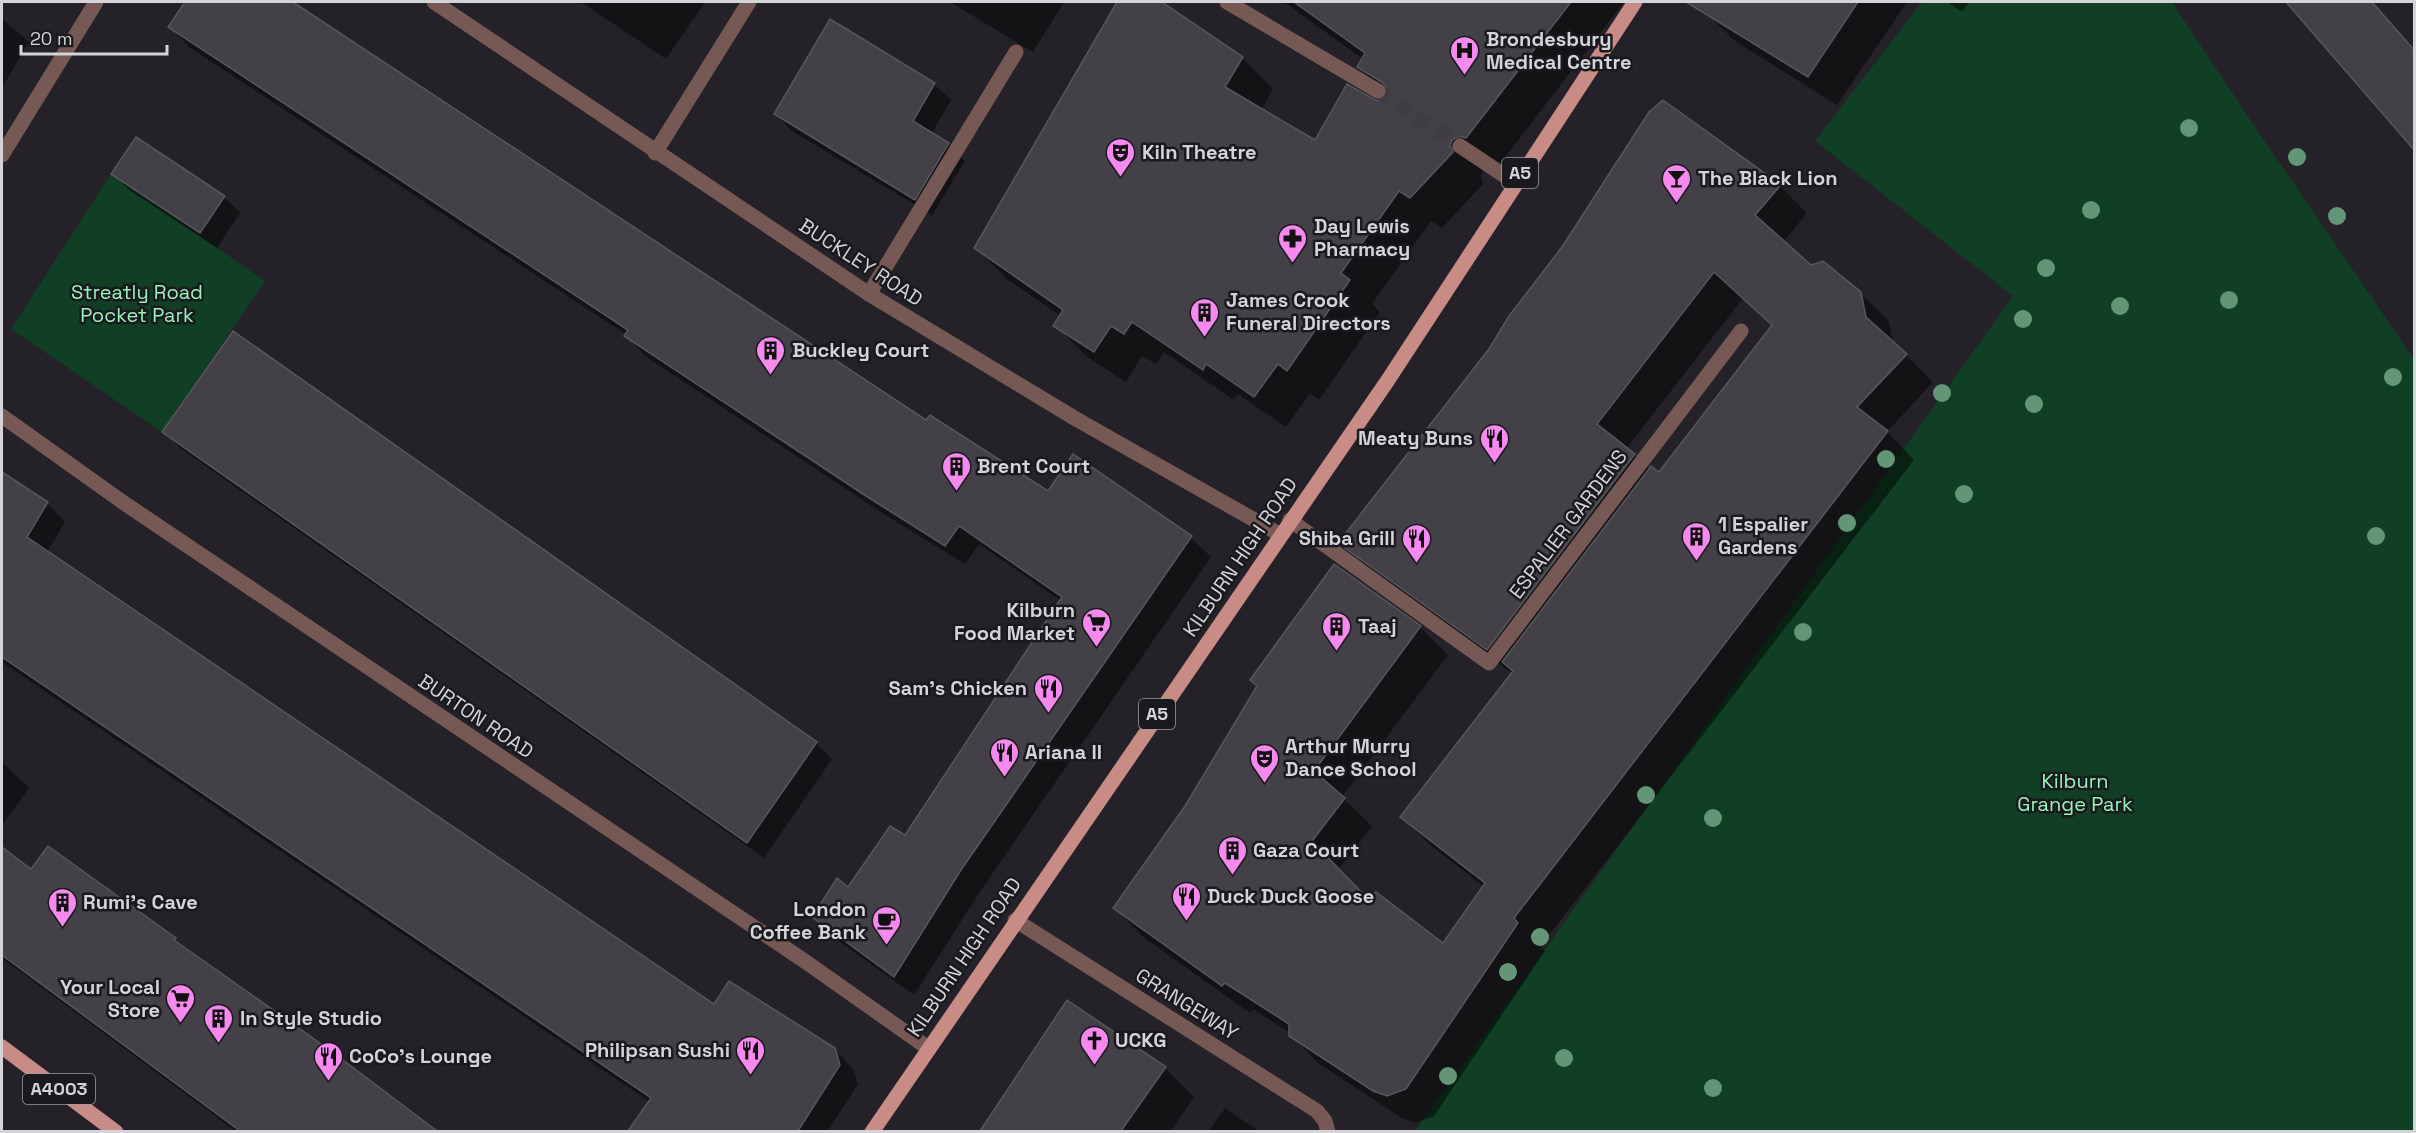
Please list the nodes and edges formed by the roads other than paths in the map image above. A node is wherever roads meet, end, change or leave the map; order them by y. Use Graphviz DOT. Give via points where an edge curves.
graph roads {
  1 [pos="96,2"];
  2 [pos="434,2"];
  3 [pos="749,2"];
  4 [pos="1227,2"];
  5 [pos="1635,2"];
  6 [pos="1016,52"];
  7 [pos="1378,91"];
  8 [pos="1460,146"];
  9 [pos="655,153"];
  10 [pos="2,154"];
  11 [pos="1514,182"];
  12 [pos="869,294"];
  13 [pos="1742,331"];
  14 [pos="2,416"];
  15 [pos="1290,520"];
  16 [pos="1281,535"];
  17 [pos="1015,920"];
  18 [pos="2,1047"];
  19 [pos="928,1048"];
  20 [pos="116,1131"];
  21 [pos="872,1131"];
  22 [pos="1328,1131"];
  1 -- 10 [label="street"];
  2 -- 9 [label="street, BUCKLEY ROAD"];
  3 -- 9 [label="street"];
  4 -- 7 [label="street"];
  5 -- 11 [label="main road, KILBURN HIGH ROAD / A5"];
  6 -- 12 [label="street"];
  8 -- 11 [label="street"];
  9 -- 12 [label="street, BUCKLEY ROAD"];
  11 -- 15 [label="main road, KILBURN HIGH ROAD / A5" via="1388,380"];
  12 -- 16 [label="street, BUCKLEY ROAD" via="1076,419"];
  13 -- 15 [label="street, ESPALIER GARDENS" via="1489,663"];
  14 -- 19 [label="street, BURTON ROAD"];
  15 -- 16 [label="main road, KILBURN HIGH ROAD / A5"];
  16 -- 17 [label="main road, KILBURN HIGH ROAD / A5"];
  17 -- 19 [label="main road, KILBURN HIGH ROAD / A5"];
  17 -- 22 [label="street, GRANGEWAY" via="1317,1111"];
  18 -- 20 [label="main road, A4003"];
  19 -- 21 [label="main road, KILBURN HIGH ROAD / A5"];
}
